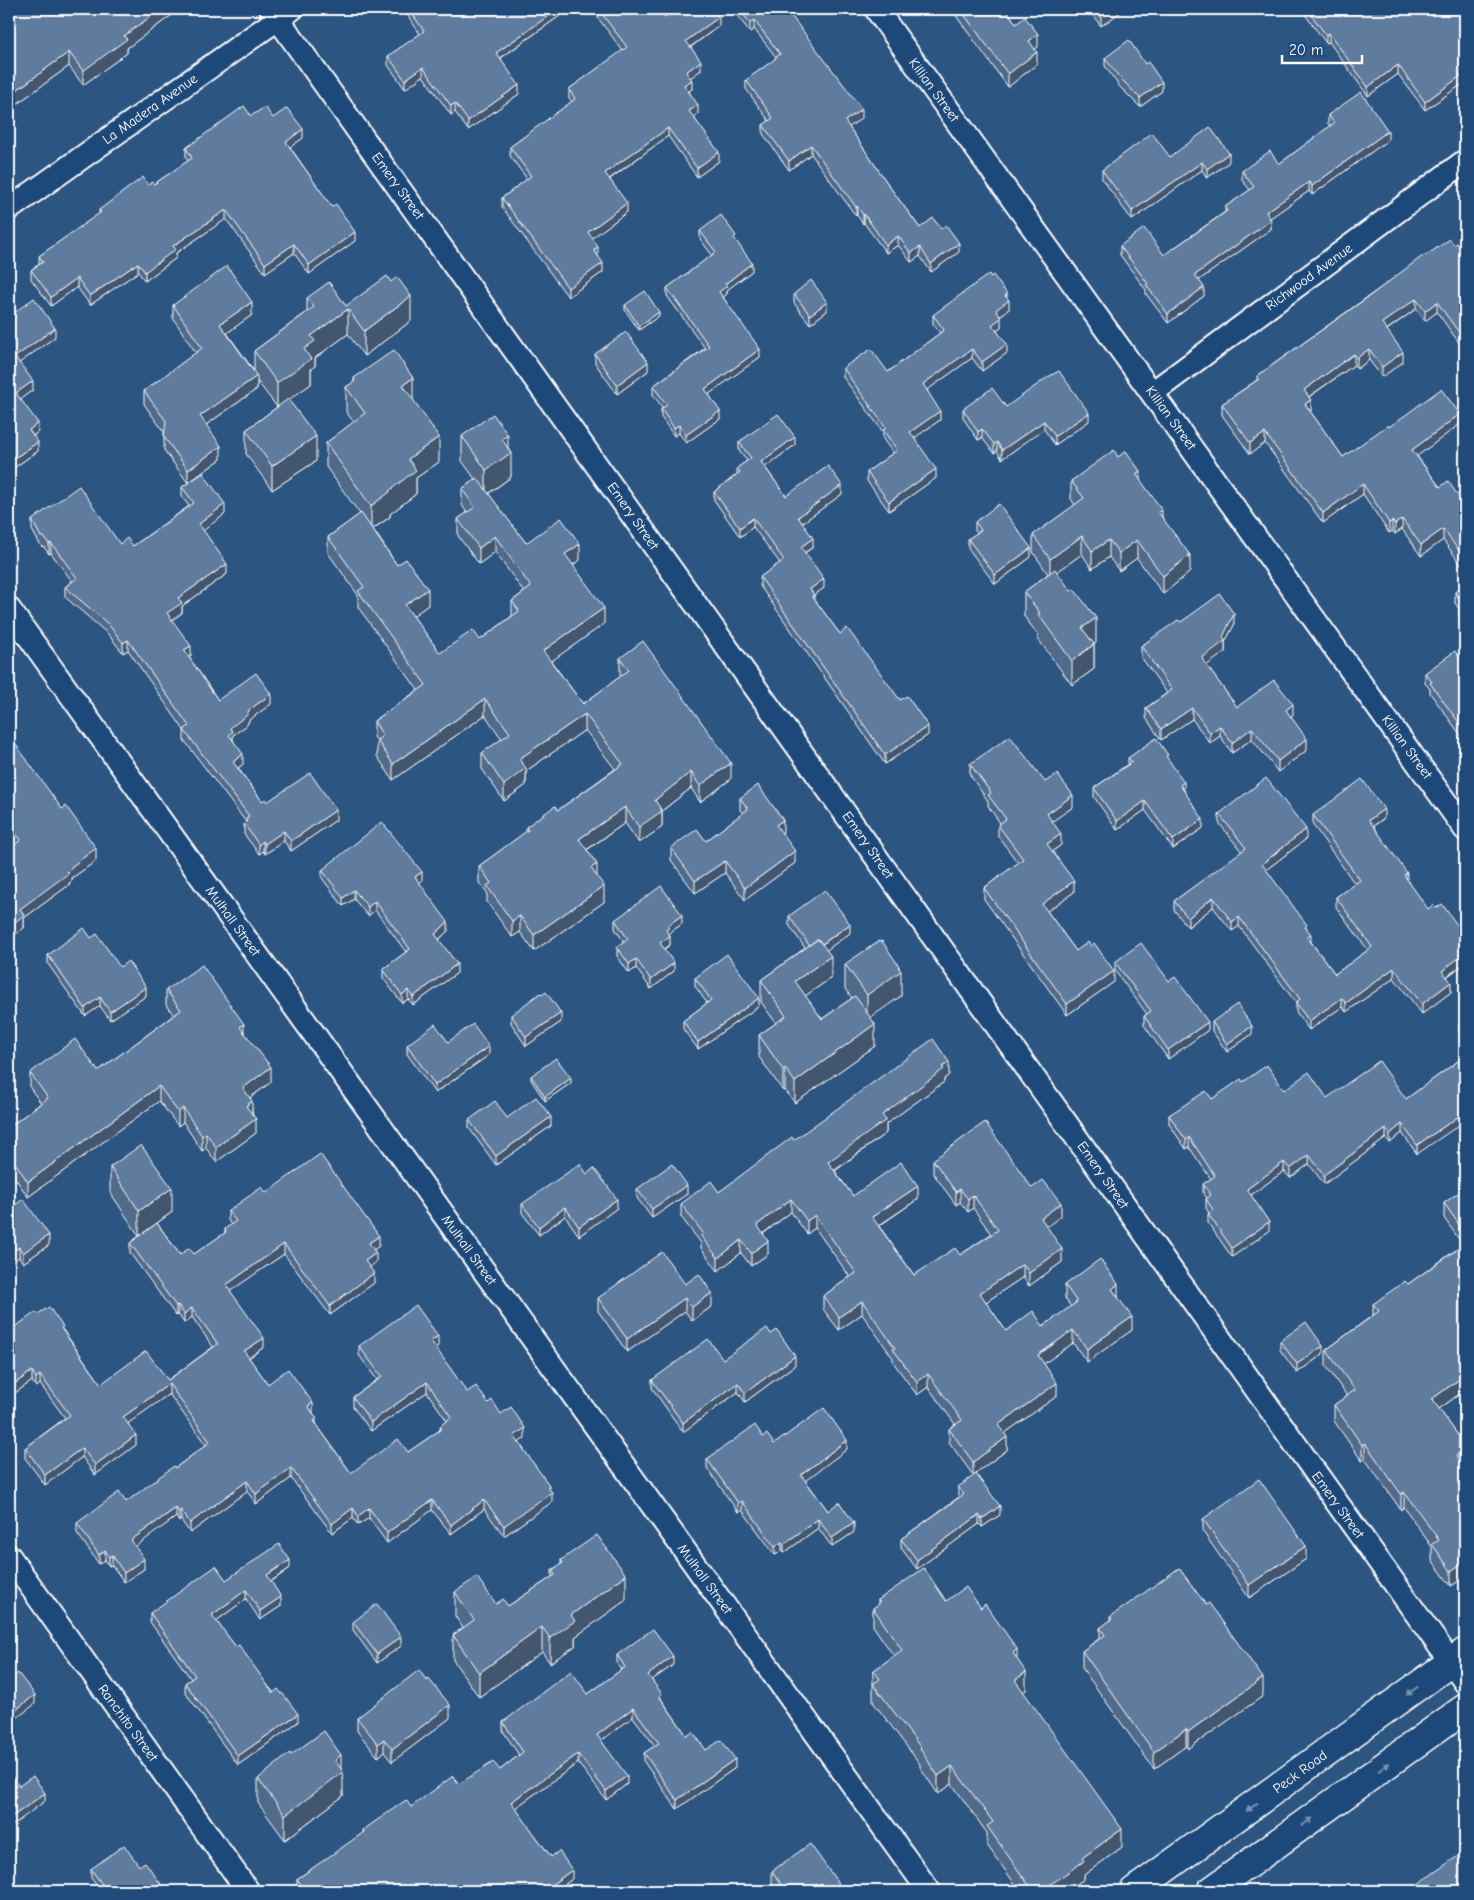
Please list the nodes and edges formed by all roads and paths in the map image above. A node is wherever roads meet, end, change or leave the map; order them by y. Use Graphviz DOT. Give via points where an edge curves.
graph roads {
  1 [pos="876,9"];
  2 [pos="280,12"];
  3 [pos="1465,161"];
  4 [pos="9,209"];
  5 [pos="1152,393"];
  6 [pos="9,609"];
  7 [pos="1465,829"];
  8 [pos="9,1556"];
  9 [pos="1461,1665"];
  10 [pos="1465,1708"];
  11 [pos="248,1891"];
  12 [pos="929,1891"];
  13 [pos="1134,1891"];
  14 [pos="1211,1891"];
  1 -- 5 [label="street, Killian Street"];
  2 -- 4 [label="street, La Madera Avenue"];
  2 -- 9 [label="street, Emery Street"];
  3 -- 5 [label="street, Richwood Avenue"];
  5 -- 7 [label="street, Killian Street"];
  6 -- 12 [label="street, Mulhall Street"];
  8 -- 11 [label="street, Ranchito Street"];
  9 -- 13 [label="main road, Peck Road, one-way"];
  14 -- 10 [label="main road, one-way"];
}
